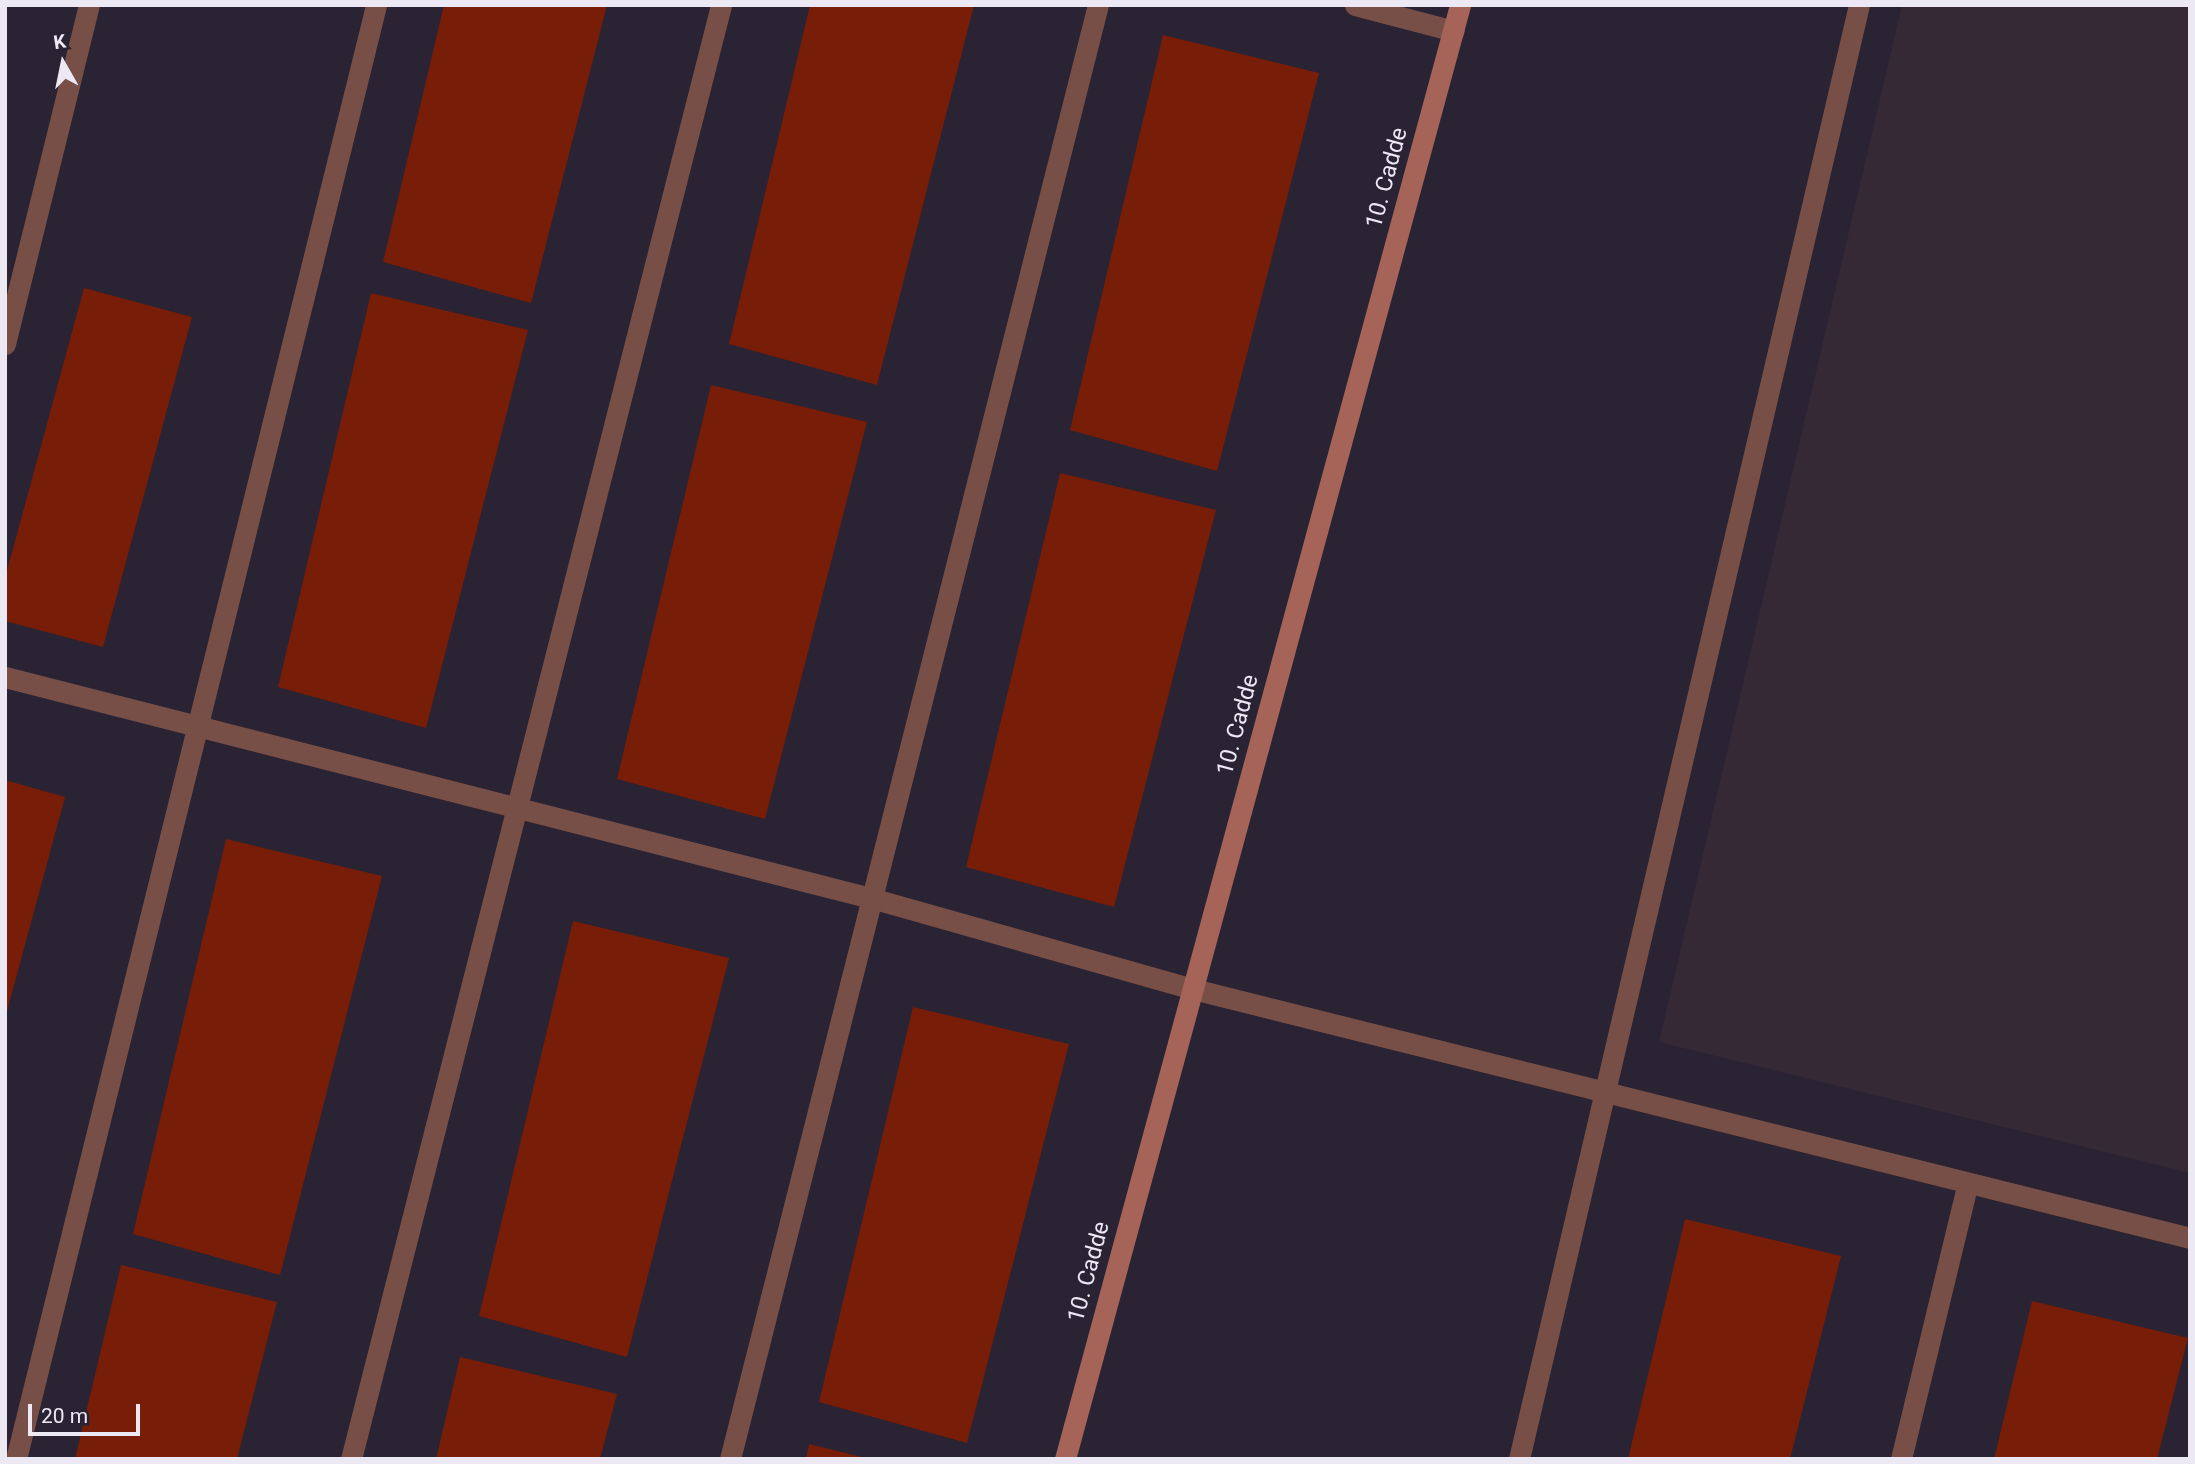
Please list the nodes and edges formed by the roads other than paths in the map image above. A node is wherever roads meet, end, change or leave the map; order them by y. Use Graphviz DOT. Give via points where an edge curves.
graph roads {
  1 [pos="89,5"];
  2 [pos="376,5"];
  3 [pos="721,5"];
  4 [pos="1098,5"];
  5 [pos="1355,5"];
  6 [pos="1460,5"];
  7 [pos="1859,5"];
  8 [pos="1454,31"];
  9 [pos="5,344"];
  10 [pos="5,677"];
  11 [pos="196,729"];
  12 [pos="517,806"];
  13 [pos="872,898"];
  14 [pos="1193,989"];
  15 [pos="1605,1092"];
  16 [pos="1968,1183"];
  17 [pos="2190,1238"];
  18 [pos="16,1459"];
  19 [pos="351,1459"];
  20 [pos="730,1459"];
  21 [pos="1065,1459"];
  22 [pos="1519,1459"];
  23 [pos="1901,1459"];
  1 -- 9 [label="street"];
  2 -- 11 [label="street"];
  3 -- 12 [label="street"];
  4 -- 13 [label="street"];
  5 -- 8 [label="street"];
  6 -- 8 [label="street, 10. Cadde"];
  7 -- 15 [label="street"];
  8 -- 14 [label="street, 10. Cadde"];
  10 -- 11 [label="street"];
  11 -- 12 [label="street"];
  11 -- 18 [label="street"];
  12 -- 13 [label="street"];
  12 -- 19 [label="street"];
  13 -- 14 [label="street"];
  13 -- 20 [label="street"];
  14 -- 15 [label="street"];
  14 -- 21 [label="street, 10. Cadde"];
  15 -- 16 [label="street"];
  15 -- 22 [label="street"];
  16 -- 17 [label="street"];
  16 -- 23 [label="street"];
}
